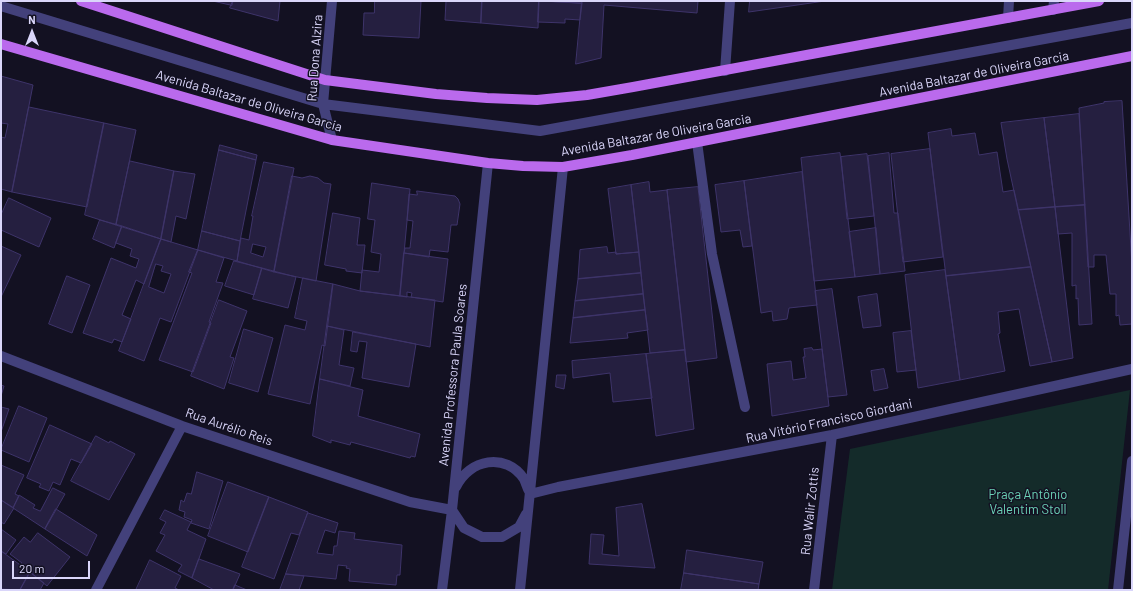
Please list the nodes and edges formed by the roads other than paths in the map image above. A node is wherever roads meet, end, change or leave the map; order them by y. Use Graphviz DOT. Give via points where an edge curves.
graph roads {
  1 [pos="81,1"];
  2 [pos="332,1"];
  3 [pos="730,1"];
  4 [pos="1009,1"];
  5 [pos="1099,1"];
  6 [pos="1054,5"];
  7 [pos="1,6"];
  8 [pos="1008,18"];
  9 [pos="1132,23"];
  10 [pos="1,44"];
  11 [pos="1132,56"];
  12 [pos="725,71"];
  13 [pos="326,80"];
  14 [pos="323,104"];
  15 [pos="332,140"];
  16 [pos="697,142"];
  17 [pos="488,163"];
  18 [pos="563,167"];
  19 [pos="1,356"];
  20 [pos="1132,369"];
  21 [pos="745,407"];
  22 [pos="182,426"];
  23 [pos="832,435"];
  24 [pos="1132,461"];
  25 [pos="454,490"];
  26 [pos="530,494"];
  27 [pos="452,510"];
  28 [pos="529,510"];
  29 [pos="96,590"];
  30 [pos="442,590"];
  31 [pos="520,590"];
  32 [pos="814,590"];
  33 [pos="1118,590"];
  1 -- 13 [label="main road"];
  2 -- 13 [label="street, Rua Dona Alzira"];
  3 -- 12 [label="street"];
  4 -- 8 [label="street"];
  5 -- 6 [label="main road"];
  6 -- 8 [label="main road"];
  7 -- 14 [label="street"];
  8 -- 12 [label="main road"];
  9 -- 14 [label="street" via="540,131"];
  10 -- 15 [label="main road, Avenida Baltazar de Oliveira Garcia"];
  11 -- 16 [label="main road, Avenida Baltazar de Oliveira Garcia"];
  12 -- 13 [label="main road" via="587,95 537,100 436,94"];
  13 -- 14 [label="street, Rua Dona Alzira"];
  14 -- 15 [label="street, Rua Dona Alzira"];
  15 -- 17 [label="main road, Avenida Baltazar de Oliveira Garcia"];
  16 -- 18 [label="main road, Avenida Baltazar de Oliveira Garcia"];
  16 -- 21 [label="street" via="712,254"];
  17 -- 18 [label="main road, Avenida Baltazar de Oliveira Garcia"];
  17 -- 25 [label="street, Avenida Professora Paula Soares"];
  18 -- 26 [label="street"];
  19 -- 22 [label="street, Rua Aurélio Reis"];
  20 -- 23 [label="street, Rua Vitório Francisco Giordani"];
  22 -- 27 [label="street, Rua Aurélio Reis" via="410,502"];
  22 -- 29 [label="street"];
  23 -- 26 [label="street, Rua Vitório Francisco Giordani"];
  23 -- 32 [label="street, Rua Walir Zottis"];
  24 -- 33 [label="street"];
  25 -- 26 [label="street" via="460,477 472,467 486,462 500,462 514,469 524,480"];
  25 -- 27 [label="street, Avenida Professora Paula Soares"];
  26 -- 28 [label="street"];
  27 -- 28 [label="street" via="464,528 482,537 502,537 508,534 519,527"];
  27 -- 30 [label="street, Avenida Professora Paula Soares"];
  28 -- 31 [label="street"];
}
